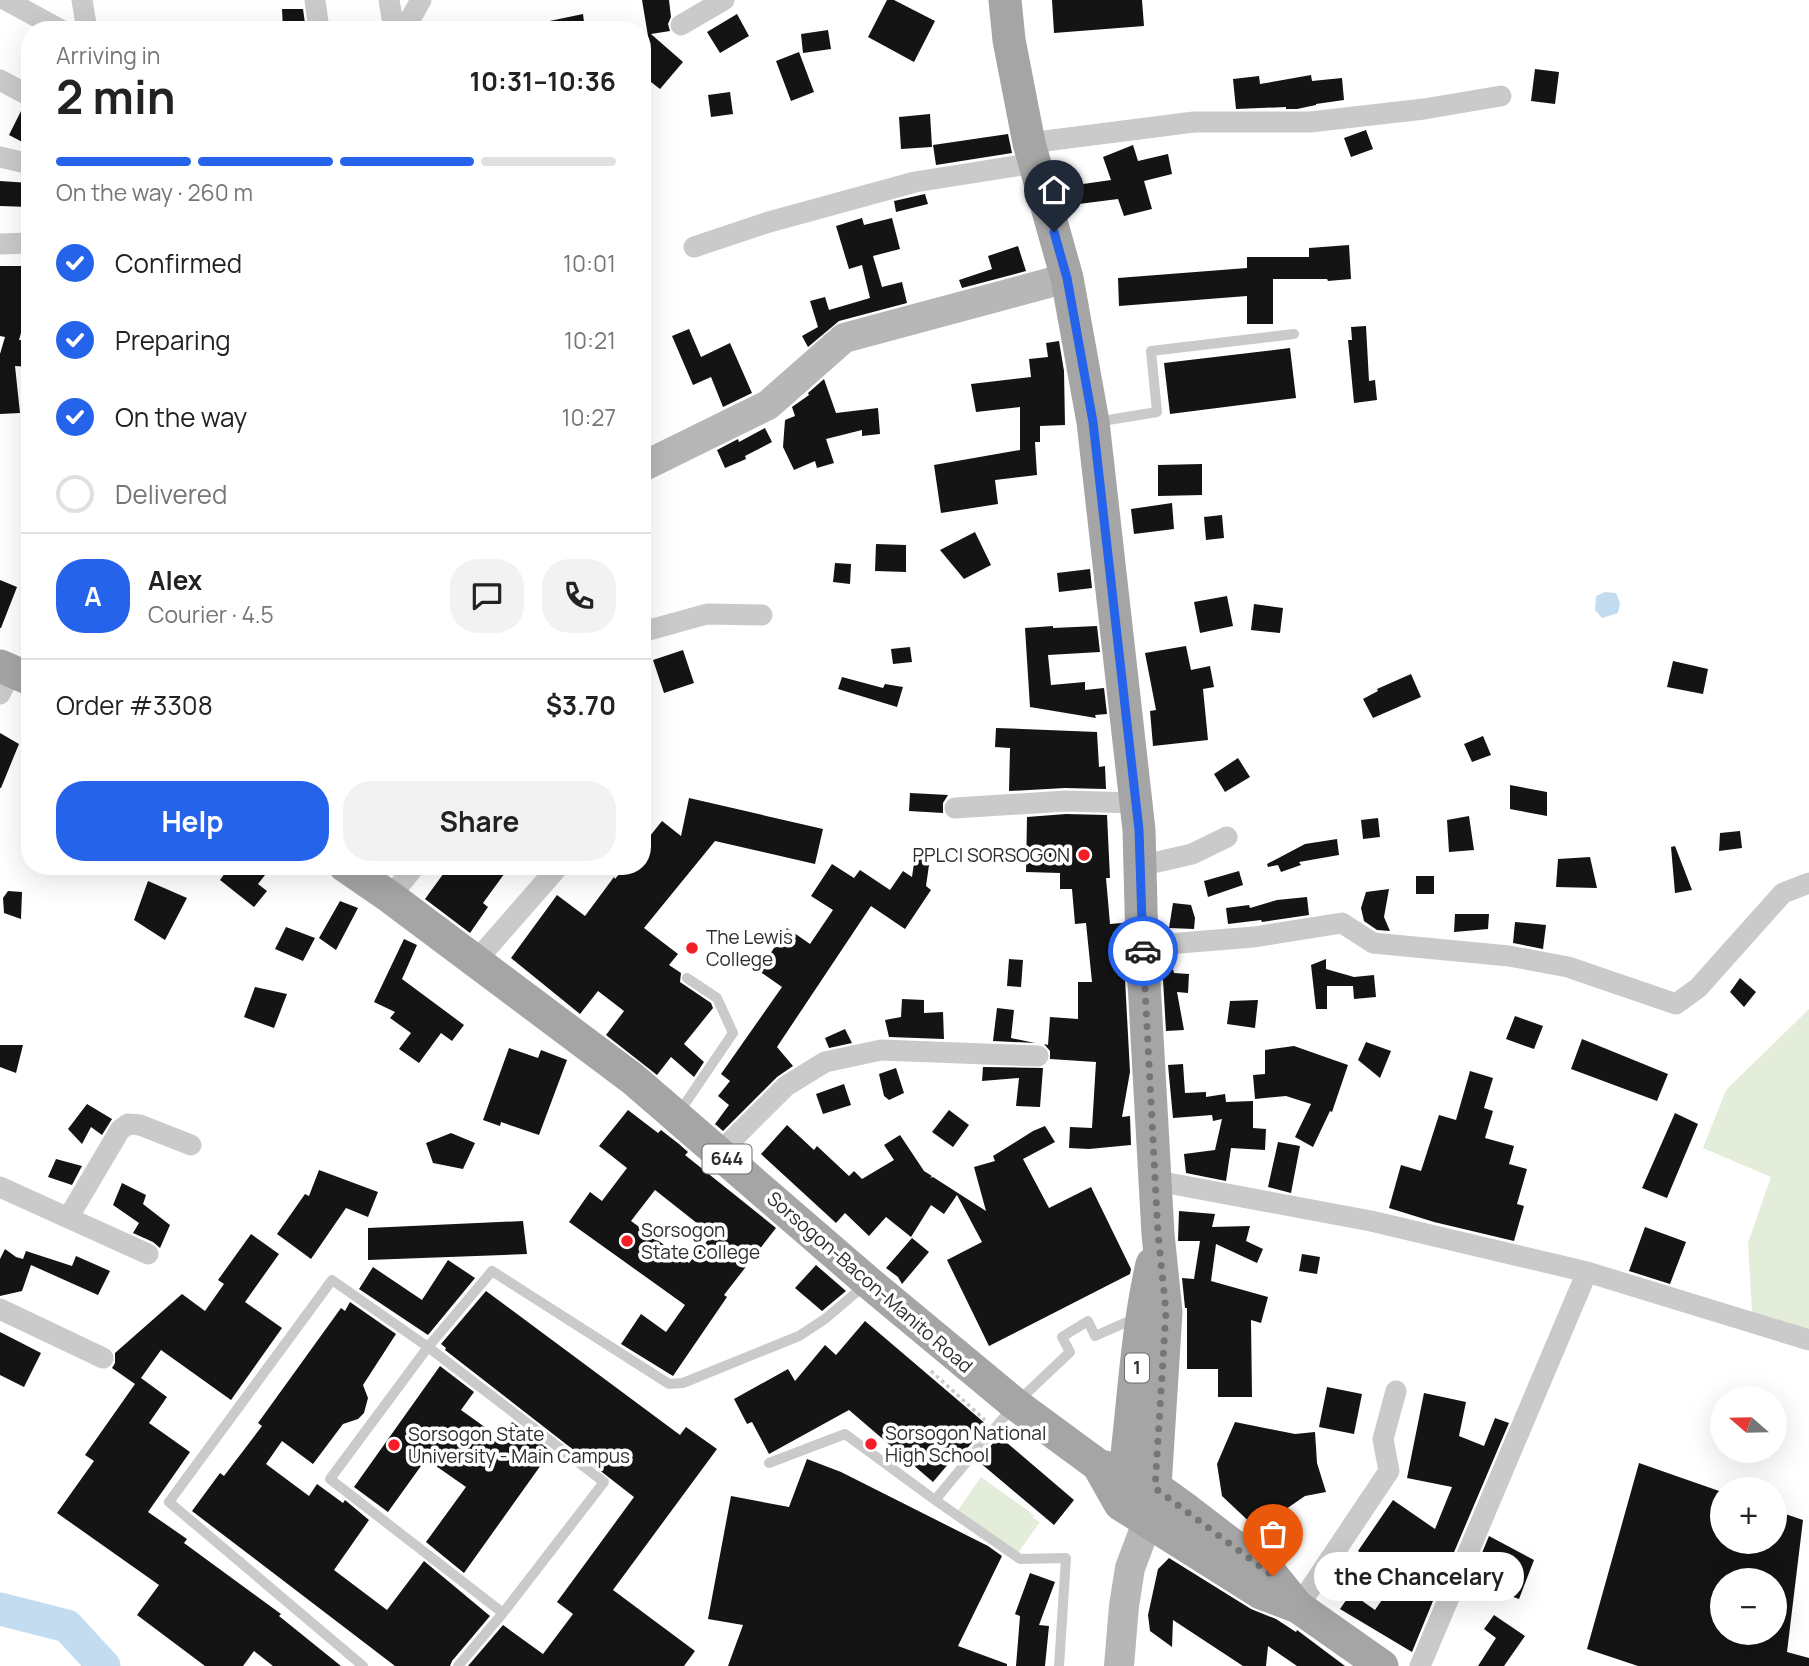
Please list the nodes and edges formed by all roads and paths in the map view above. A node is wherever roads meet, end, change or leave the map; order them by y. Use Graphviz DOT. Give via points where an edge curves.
graph roads {
  1 [pos="6,0"];
  2 [pos="82,0"];
  3 [pos="315,0"];
  4 [pos="389,0"];
  5 [pos="421,0"];
  6 [pos="724,0"];
  7 [pos="1005,0"];
  8 [pos="44,21"];
  9 [pos="85,21"];
  10 [pos="318,21"];
  11 [pos="392,21"];
  12 [pos="409,21"];
  13 [pos="681,25"];
  14 [pos="0,80"];
  15 [pos="21,91"];
  16 [pos="1501,96"];
  17 [pos="1032,153"];
  18 [pos="0,157"];
  19 [pos="21,162"];
  20 [pos="21,243"];
  21 [pos="0,244"];
  22 [pos="694,247"];
  23 [pos="1067,278"];
  24 [pos="1294,334"];
  25 [pos="1093,422"];
  26 [pos="651,463"];
  27 [pos="762,615"];
  28 [pos="651,630"];
  29 [pos="1136,803"];
  30 [pos="955,808"];
  31 [pos="1227,838"];
  32 [pos="1140,866"];
  33 [pos="358,875"];
  34 [pos="408,875"];
  35 [pos="551,875"];
  36 [pos="1809,883"];
  37 [pos="390,897"];
  38 [pos="1142,946"];
  39 [pos="475,962"];
  40 [pos="687,978"];
  41 [pos="1038,1056"];
  42 [pos="676,1116"];
  43 [pos="191,1145"];
  44 [pos="719,1153"];
  45 [pos="1157,1181"];
  46 [pos="0,1187"];
  47 [pos="68,1218"];
  48 [pos="1158,1234"];
  49 [pos="148,1254"];
  50 [pos="1587,1272"];
  51 [pos="868,1282"];
  52 [pos="0,1309"];
  53 [pos="1141,1315"];
  54 [pos="1809,1340"];
  55 [pos="428,1347"];
  56 [pos="103,1358"];
  57 [pos="931,1370"];
  58 [pos="1396,1391"];
  59 [pos="1004,1416"];
  60 [pos="769,1463"];
  61 [pos="1155,1488"];
  62 [pos="1123,1490"];
  63 [pos="935,1500"];
  64 [pos="1298,1607"];
  65 [pos="503,1613"];
  66 [pos="363,1666"];
  67 [pos="458,1666"];
  68 [pos="1059,1666"];
  69 [pos="1119,1666"];
  70 [pos="1382,1666"];
  71 [pos="1420,1666"];
  1 -- 8 [label="street"];
  2 -- 9 [label="street"];
  3 -- 10 [label="street"];
  4 -- 11 [label="street"];
  5 -- 12 [label="street"];
  6 -- 13 [label="street"];
  7 -- 17 [label="main road, 1"];
  14 -- 15 [label="street"];
  16 -- 17 [label="street" via="1310,122 1194,122"];
  17 -- 22 [label="street" via="769,222"];
  17 -- 23 [label="main road, 1"];
  18 -- 19 [label="street"];
  20 -- 21 [label="street"];
  23 -- 25 [label="main road, 1"];
  23 -- 26 [label="street" via="844,338 768,405"];
  24 -- 25 [label="lane" via="1151,351 1157,412"];
  25 -- 29 [label="main road, 1"];
  27 -- 28 [label="street" via="708,614"];
  29 -- 30 [label="street" via="1066,800"];
  29 -- 32 [label="main road, 1"];
  31 -- 32 [label="street" via="1192,854"];
  32 -- 38 [label="main road, 1"];
  33 -- 37 [label="main road, Sorsogon-Bacon-Manito Road / 644"];
  34 -- 37 [label="street"];
  35 -- 39 [label="street"];
  36 -- 38 [label="street" via="1783,892 1698,988 1676,1004 1568,967 1508,956 1373,943 1342,923 1254,937"];
  37 -- 39 [label="main road, Sorsogon-Bacon-Manito Road / 644"];
  38 -- 45 [label="main road, 1"];
  39 -- 42 [label="main road, Sorsogon-Bacon-Manito Road / 644" via="634,1079"];
  40 -- 42 [label="lane" via="718,998 733,1033"];
  41 -- 44 [label="street" via="881,1050 825,1062 786,1086"];
  42 -- 44 [label="main road, Sorsogon-Bacon-Manito Road / 644"];
  43 -- 47 [label="street" via="128,1124 120,1130"];
  44 -- 51 [label="main road, Sorsogon-Bacon-Manito Road / 644"];
  45 -- 48 [label="main road, 1"];
  45 -- 50 [label="street" via="1371,1221"];
  46 -- 47 [label="street"];
  47 -- 49 [label="street"];
  48 -- 53 [label="main road, 1"];
  48 -- 61 [label="main road, 1" via="1166,1311"];
  50 -- 54 [label="street"];
  50 -- 71 [label="street"];
  51 -- 55 [label="lane" via="799,1336 683,1382 669,1384 492,1271"];
  51 -- 59 [label="main road, Sorsogon-Bacon-Manito Road / 644"];
  52 -- 56 [label="street"];
  53 -- 59 [label="lane" via="1096,1336 1088,1321 1062,1337 1070,1352"];
  53 -- 62 [label="main road, 1"];
  55 -- 65 [label="lane" via="330,1479"];
  55 -- 65 [label="lane" via="604,1482"];
  55 -- 66 [label="lane" via="332,1280 169,1502"];
  57 -- 59 [label="path"];
  58 -- 64 [label="street" via="1383,1439 1389,1471"];
  59 -- 62 [label="main road, Sorsogon-Bacon-Manito Road / 644"];
  59 -- 63 [label="lane"];
  60 -- 63 [label="lane" via="845,1434"];
  61 -- 62 [label="main road, 1"];
  61 -- 64 [label="main road" via="1273,1576"];
  62 -- 64 [label="main road, Sorsogon-Bacon-Manito Road" via="1261,1593"];
  62 -- 69 [label="street" via="1130,1568"];
  63 -- 68 [label="lane" via="1020,1559 1066,1558"];
  64 -- 70 [label="main road"];
  65 -- 67 [label="lane"];
}
